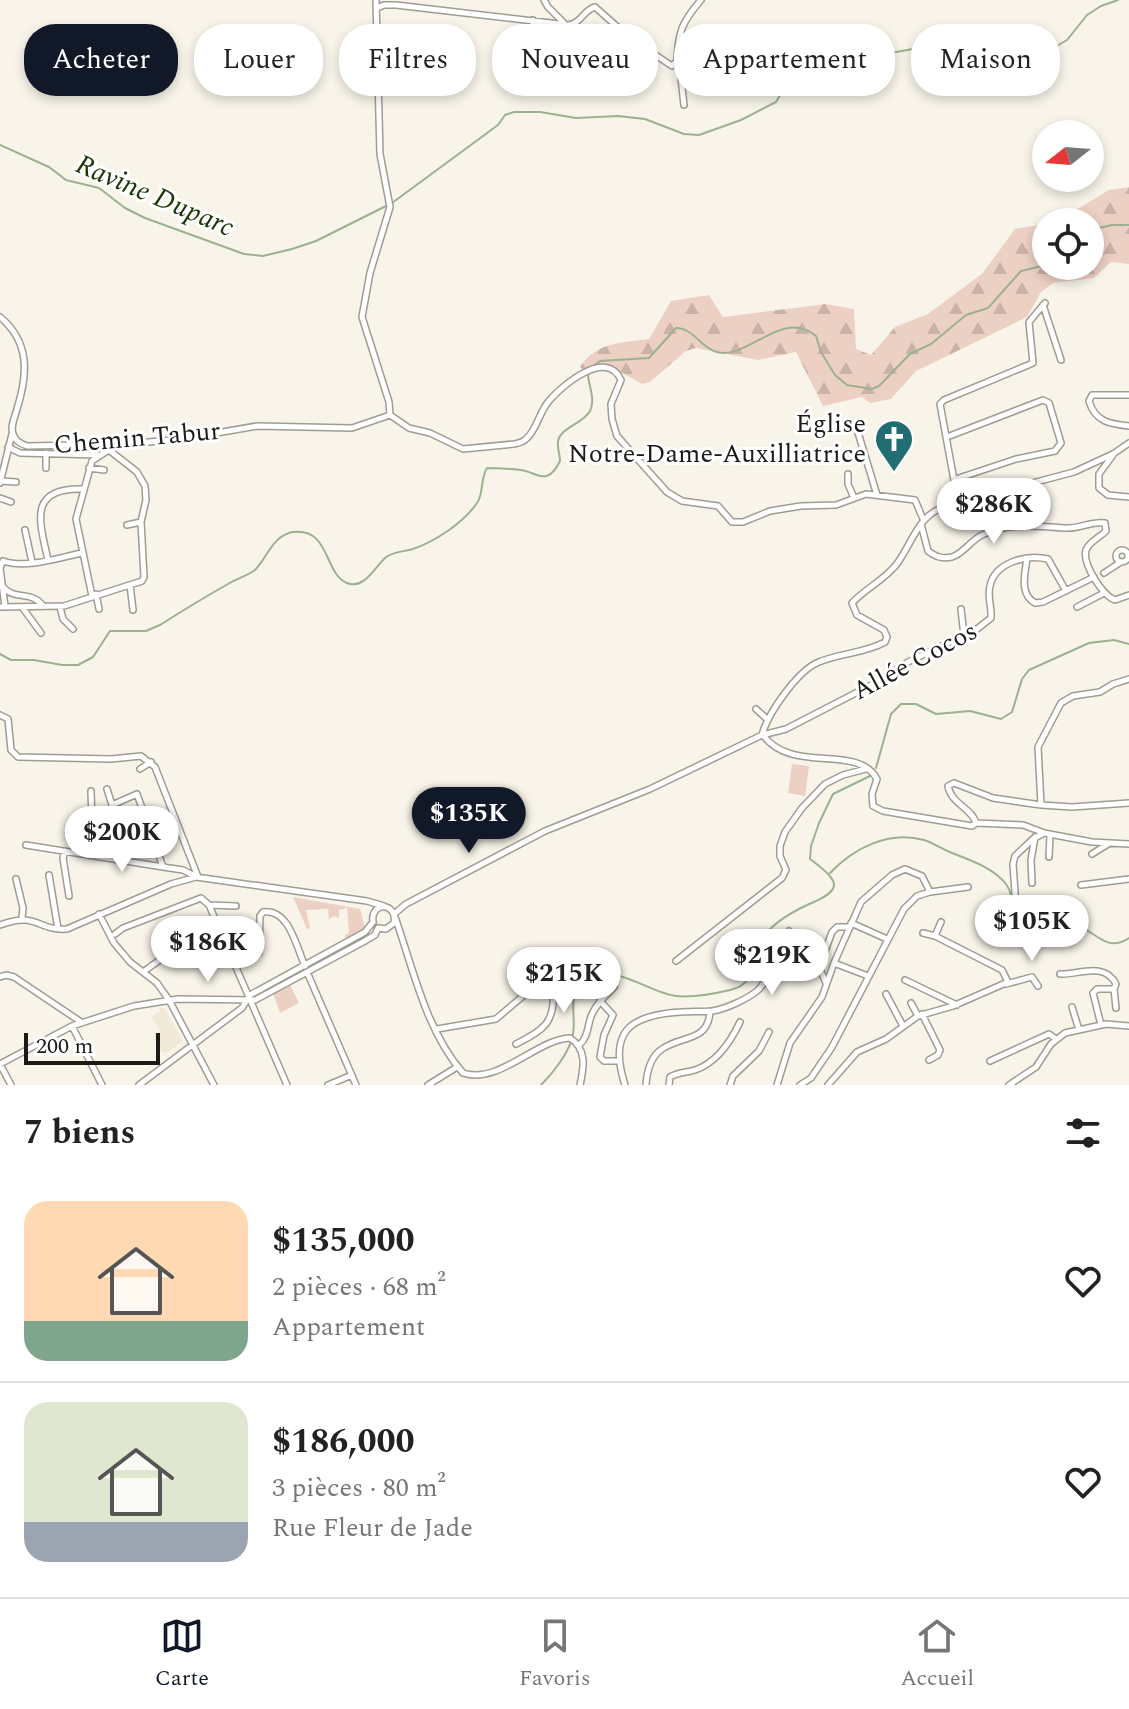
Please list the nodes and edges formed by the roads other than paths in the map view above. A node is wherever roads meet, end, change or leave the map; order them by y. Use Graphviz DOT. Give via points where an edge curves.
graph roads {
  1 [pos="376,0"];
  2 [pos="544,0"];
  3 [pos="701,0"];
  4 [pos="377,8"];
  5 [pos="533,19"];
  6 [pos="533,24"];
  7 [pos="566,24"];
  8 [pos="613,24"];
  9 [pos="685,24"];
  10 [pos="683,96"];
  11 [pos="684,105"];
  12 [pos="0,317"];
  13 [pos="1061,360"];
  14 [pos="1129,395"];
  15 [pos="390,415"];
  16 [pos="856,426"];
  17 [pos="1129,426"];
  18 [pos="12,431"];
  19 [pos="947,437"];
  20 [pos="18,441"];
  21 [pos="1129,443"];
  22 [pos="109,447"];
  23 [pos="11,448"];
  24 [pos="46,453"];
  25 [pos="1113,454"];
  26 [pos="100,455"];
  27 [pos="46,468"];
  28 [pos="89,468"];
  29 [pos="104,470"];
  30 [pos="848,474"];
  31 [pos="956,479"];
  32 [pos="0,482"];
  33 [pos="16,482"];
  34 [pos="84,489"];
  35 [pos="877,495"];
  36 [pos="1129,497"];
  37 [pos="0,498"];
  38 [pos="854,498"];
  39 [pos="11,502"];
  40 [pos="958,502"];
  41 [pos="922,521"];
  42 [pos="141,522"];
  43 [pos="127,525"];
  44 [pos="25,530"];
  45 [pos="82,553"];
  46 [pos="1027,558"];
  47 [pos="2,559"];
  48 [pos="48,560"];
  49 [pos="1126,560"];
  50 [pos="32,562"];
  51 [pos="0,568"];
  52 [pos="1104,573"];
  53 [pos="1094,577"];
  54 [pos="130,585"];
  55 [pos="3,587"];
  56 [pos="1066,591"];
  57 [pos="1104,593"];
  58 [pos="94,595"];
  59 [pos="1129,595"];
  60 [pos="3,607"];
  61 [pos="22,607"];
  62 [pos="44,607"];
  63 [pos="60,607"];
  64 [pos="1077,607"];
  65 [pos="99,609"];
  66 [pos="961,609"];
  67 [pos="133,610"];
  68 [pos="73,629"];
  69 [pos="41,633"];
  70 [pos="964,636"];
  71 [pos="1129,679"];
  72 [pos="756,709"];
  73 [pos="0,715"];
  74 [pos="768,720"];
  75 [pos="762,735"];
  76 [pos="151,762"];
  77 [pos="867,768"];
  78 [pos="140,769"];
  79 [pos="107,789"];
  80 [pos="91,791"];
  81 [pos="1129,803"];
  82 [pos="112,805"];
  83 [pos="1041,805"];
  84 [pos="976,823"];
  85 [pos="1047,834"];
  86 [pos="1035,837"];
  87 [pos="1110,843"];
  88 [pos="155,844"];
  89 [pos="1129,844"];
  90 [pos="26,845"];
  91 [pos="65,851"];
  92 [pos="1092,854"];
  93 [pos="93,855"];
  94 [pos="1049,857"];
  95 [pos="163,867"];
  96 [pos="49,875"];
  97 [pos="197,877"];
  98 [pos="16,879"];
  99 [pos="1129,879"];
  100 [pos="1032,883"];
  101 [pos="1081,885"];
  102 [pos="968,887"];
  103 [pos="930,892"];
  104 [pos="69,896"];
  105 [pos="355,901"];
  106 [pos="406,904"];
  107 [pos="209,905"];
  108 [pos="236,906"];
  109 [pos="386,906"];
  110 [pos="99,914"];
  111 [pos="395,916"];
  112 [pos="22,918"];
  113 [pos="372,919"];
  114 [pos="941,922"];
  115 [pos="1032,922"];
  116 [pos="0,925"];
  117 [pos="850,925"];
  118 [pos="378,928"];
  119 [pos="58,929"];
  120 [pos="386,929"];
  121 [pos="789,931"];
  122 [pos="220,933"];
  123 [pos="923,933"];
  124 [pos="115,934"];
  125 [pos="935,936"];
  126 [pos="887,939"];
  127 [pos="403,946"];
  128 [pos="226,948"];
  129 [pos="257,954"];
  130 [pos="267,958"];
  131 [pos="581,961"];
  132 [pos="676,961"];
  133 [pos="834,963"];
  134 [pos="256,965"];
  135 [pos="306,969"];
  136 [pos="143,972"];
  137 [pos="1060,974"];
  138 [pos="868,976"];
  139 [pos="0,977"];
  140 [pos="544,978"];
  141 [pos="905,980"];
  142 [pos="827,983"];
  143 [pos="1006,984"];
  144 [pos="1038,986"];
  145 [pos="614,987"];
  146 [pos="1114,989"];
  147 [pos="886,994"];
  148 [pos="249,999"];
  149 [pos="169,1000"];
  150 [pos="600,1001"];
  151 [pos="911,1003"];
  152 [pos="957,1005"];
  153 [pos="1072,1007"];
  154 [pos="1116,1008"];
  155 [pos="710,1011"];
  156 [pos="920,1015"];
  157 [pos="82,1022"];
  158 [pos="740,1022"];
  159 [pos="1101,1025"];
  160 [pos="72,1026"];
  161 [pos="903,1026"];
  162 [pos="1129,1026"];
  163 [pos="437,1029"];
  164 [pos="1079,1030"];
  165 [pos="769,1032"];
  166 [pos="1056,1039"];
  167 [pos="516,1044"];
  168 [pos="579,1045"];
  169 [pos="193,1046"];
  170 [pos="929,1060"];
  171 [pos="618,1061"];
  172 [pos="990,1061"];
  173 [pos="0,1064"];
  174 [pos="457,1067"];
  175 [pos="352,1075"];
  176 [pos="811,1078"];
  177 [pos="335,1084"];
  178 [pos="11,1085"];
  179 [pos="102,1085"];
  180 [pos="139,1085"];
  181 [pos="214,1085"];
  182 [pos="287,1085"];
  183 [pos="328,1085"];
  184 [pos="356,1085"];
  185 [pos="428,1085"];
  186 [pos="580,1085"];
  187 [pos="625,1085"];
  188 [pos="646,1085"];
  189 [pos="669,1085"];
  190 [pos="730,1085"];
  191 [pos="777,1085"];
  192 [pos="800,1085"];
  193 [pos="815,1085"];
  194 [pos="828,1085"];
  195 [pos="1009,1085"];
  1 -- 4 [label="street"];
  2 -- 7 [label="street"];
  3 -- 9 [label="street"];
  4 -- 5 [label="street" via="396,5"];
  4 -- 15 [label="street" via="380,154 390,207 362,317"];
  5 -- 6 [label="street"];
  5 -- 7 [label="street"];
  7 -- 8 [label="street" via="579,22 595,7"];
  10 -- 11 [label="street"];
  12 -- 18 [label="street" via="18,337 25,359"];
  13 -- 19 [label="street" via="1044,304 1029,322 1033,363 942,402"];
  14 -- 17 [label="street" via="1092,395 1089,401 1100,420"];
  15 -- 22 [label="street, Chemin Tabur" via="352,428 257,426"];
  15 -- 38 [label="street" via="463,449 514,444 531,433 551,399 584,373 612,369 621,384 611,404 617,436 674,497 713,503 735,523 770,511 836,505"];
  16 -- 35 [label="street"];
  18 -- 20 [label="street, Chemin Tabur"];
  18 -- 23 [label="street"];
  19 -- 31 [label="street"];
  19 -- 31 [label="street" via="1043,400 1049,403 1060,436 1055,451"];
  20 -- 22 [label="street, Chemin Tabur" via="34,447"];
  20 -- 23 [label="street"];
  21 -- 25 [label="street"];
  22 -- 26 [label="street"];
  22 -- 42 [label="street" via="142,478 146,500"];
  23 -- 24 [label="street"];
  23 -- 32 [label="street"];
  24 -- 26 [label="street"];
  24 -- 27 [label="street"];
  25 -- 36 [label="street" via="1099,474 1099,488 1108,495"];
  25 -- 40 [label="street" via="1074,472"];
  26 -- 28 [label="street"];
  28 -- 29 [label="street"];
  28 -- 34 [label="street"];
  30 -- 38 [label="street"];
  31 -- 40 [label="street"];
  32 -- 33 [label="street"];
  34 -- 45 [label="street" via="76,519"];
  34 -- 48 [label="street" via="58,490 42,506 39,521"];
  35 -- 38 [label="street"];
  35 -- 41 [label="street" via="915,500"];
  37 -- 39 [label="street"];
  40 -- 41 [label="street" via="936,509"];
  41 -- 53 [label="street" via="928,551 946,558 960,554 980,535 1010,527 1105,523 1106,531 1086,551"];
  41 -- 74 [label="street" via="897,564 852,603 857,615 887,633 885,642 814,664"];
  42 -- 43 [label="street"];
  42 -- 54 [label="street" via="144,577"];
  44 -- 50 [label="street"];
  45 -- 48 [label="street"];
  45 -- 58 [label="street"];
  46 -- 56 [label="street" via="1048,559"];
  46 -- 56 [label="street" via="1024,586 1030,601 1039,603"];
  46 -- 70 [label="street, Allée Cocos" via="1007,564 995,576 989,589 991,618"];
  47 -- 50 [label="street"];
  47 -- 51 [label="street"];
  48 -- 50 [label="street"];
  49 -- 52 [label="street"];
  51 -- 55 [label="street"];
  53 -- 56 [label="street"];
  53 -- 57 [label="street"];
  54 -- 58 [label="street"];
  54 -- 67 [label="street"];
  55 -- 60 [label="street"];
  55 -- 62 [label="street" via="14,595 39,599"];
  57 -- 59 [label="street" via="1115,600"];
  57 -- 64 [label="street"];
  58 -- 63 [label="street"];
  58 -- 65 [label="street"];
  60 -- 61 [label="street"];
  61 -- 62 [label="street"];
  61 -- 69 [label="street"];
  62 -- 63 [label="street"];
  63 -- 68 [label="street"];
  66 -- 70 [label="street"];
  70 -- 75 [label="street, Allée Cocos" via="786,729"];
  71 -- 83 [label="street" via="1061,703 1038,747"];
  72 -- 74 [label="street"];
  73 -- 76 [label="street" via="8,719 11,750 18,757 141,756"];
  74 -- 75 [label="street"];
  75 -- 77 [label="street" via="788,755"];
  75 -- 106 [label="street, Allée Cocos" via="650,789 545,831"];
  76 -- 78 [label="street"];
  76 -- 97 [label="street"];
  77 -- 84 [label="street" via="877,779 871,800 877,809"];
  77 -- 132 [label="street" via="818,790 785,832 779,852 786,866 782,878"];
  79 -- 82 [label="street"];
  80 -- 93 [label="street"];
  81 -- 83 [label="street"];
  82 -- 88 [label="street" via="115,837"];
  82 -- 88 [label="street" via="137,794"];
  83 -- 84 [label="street" via="949,785 950,795"];
  84 -- 85 [label="street" via="1023,825"];
  85 -- 86 [label="street"];
  85 -- 87 [label="street"];
  85 -- 94 [label="street"];
  86 -- 100 [label="street"];
  86 -- 115 [label="street" via="1013,864 1016,907"];
  87 -- 89 [label="street"];
  87 -- 92 [label="street"];
  88 -- 95 [label="street"];
  90 -- 91 [label="street"];
  91 -- 93 [label="street"];
  91 -- 104 [label="street"];
  93 -- 95 [label="street"];
  95 -- 97 [label="street"];
  96 -- 119 [label="street"];
  97 -- 105 [label="street"];
  97 -- 110 [label="street"];
  98 -- 112 [label="street"];
  99 -- 101 [label="street"];
  102 -- 103 [label="street"];
  103 -- 117 [label="street" via="918,873 900,870 861,902"];
  103 -- 126 [label="street" via="910,902"];
  105 -- 109 [label="street"];
  105 -- 113 [label="street" via="365,904"];
  106 -- 109 [label="street"];
  106 -- 111 [label="street"];
  107 -- 108 [label="street"];
  107 -- 122 [label="street"];
  107 -- 124 [label="street" via="201,898"];
  109 -- 111 [label="street"];
  109 -- 113 [label="street" via="376,909"];
  110 -- 119 [label="street"];
  110 -- 136 [label="street" via="111,939"];
  111 -- 120 [label="street"];
  111 -- 127 [label="street"];
  112 -- 116 [label="street"];
  112 -- 119 [label="street"];
  113 -- 118 [label="street"];
  113 -- 135 [label="street" via="365,932"];
  114 -- 125 [label="street"];
  117 -- 126 [label="street"];
  117 -- 133 [label="street"];
  117 -- 142 [label="street" via="832,932 819,967"];
  118 -- 120 [label="street"];
  118 -- 135 [label="street" via="363,942"];
  120 -- 127 [label="street"];
  121 -- 155 [label="street" via="759,989"];
  122 -- 128 [label="street"];
  122 -- 136 [label="street" via="166,949"];
  123 -- 125 [label="street"];
  125 -- 143 [label="street" via="1002,970"];
  126 -- 138 [label="street"];
  127 -- 163 [label="street"];
  128 -- 129 [label="street"];
  128 -- 148 [label="street"];
  129 -- 130 [label="street"];
  129 -- 134 [label="street"];
  129 -- 135 [label="street" via="261,914 277,913"];
  131 -- 140 [label="street"];
  133 -- 138 [label="street"];
  133 -- 142 [label="street"];
  135 -- 148 [label="street"];
  135 -- 175 [label="street"];
  136 -- 149 [label="street"];
  137 -- 146 [label="street" via="1084,969 1105,973 1115,981"];
  138 -- 176 [label="street"];
  139 -- 157 [label="street" via="14,977"];
  140 -- 163 [label="street" via="496,1019"];
  140 -- 167 [label="street" via="554,991 547,1022"];
  141 -- 152 [label="street"];
  142 -- 191 [label="street" via="790,1043"];
  143 -- 144 [label="street" via="1032,977"];
  143 -- 152 [label="street"];
  145 -- 150 [label="street"];
  146 -- 154 [label="street"];
  146 -- 159 [label="street" via="1093,993"];
  147 -- 161 [label="street"];
  148 -- 149 [label="street"];
  148 -- 169 [label="street"];
  148 -- 182 [label="street"];
  149 -- 157 [label="street"];
  149 -- 169 [label="street"];
  150 -- 168 [label="street"];
  150 -- 171 [label="street" via="613,1015 600,1057"];
  151 -- 156 [label="street"];
  152 -- 156 [label="street"];
  153 -- 164 [label="street"];
  155 -- 171 [label="street" via="635,1021 624,1033"];
  155 -- 188 [label="street" via="703,1033 673,1042 653,1058"];
  156 -- 161 [label="street"];
  156 -- 170 [label="street" via="940,1050"];
  157 -- 160 [label="street"];
  158 -- 189 [label="street" via="711,1062 674,1074"];
  159 -- 162 [label="street"];
  159 -- 164 [label="street"];
  160 -- 173 [label="street"];
  160 -- 179 [label="street"];
  161 -- 194 [label="street" via="857,1052"];
  163 -- 174 [label="street"];
  164 -- 166 [label="street"];
  165 -- 190 [label="street"];
  166 -- 172 [label="street" via="1049,1034"];
  166 -- 195 [label="street" via="1036,1067"];
  168 -- 174 [label="street" via="561,1039 489,1076 470,1077"];
  168 -- 186 [label="street"];
  169 -- 180 [label="street"];
  169 -- 181 [label="street"];
  171 -- 187 [label="street"];
  173 -- 178 [label="street"];
  174 -- 185 [label="street"];
  175 -- 177 [label="street"];
  175 -- 184 [label="street"];
  176 -- 192 [label="street"];
  176 -- 193 [label="street"];
  177 -- 183 [label="street"];
}
